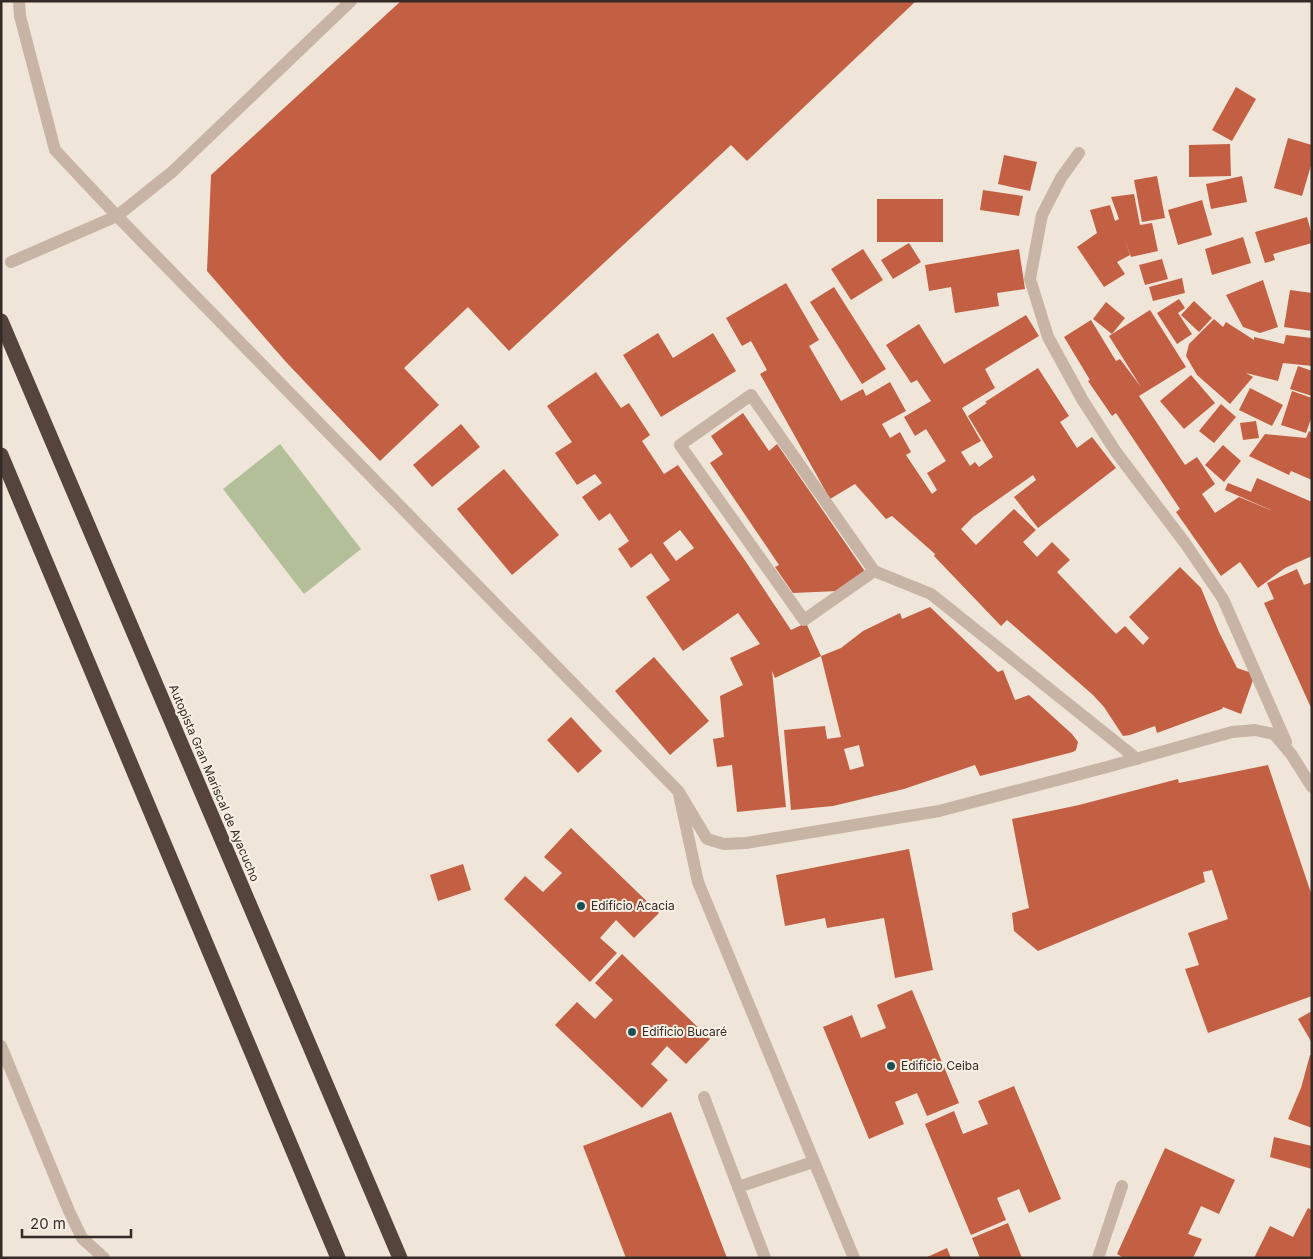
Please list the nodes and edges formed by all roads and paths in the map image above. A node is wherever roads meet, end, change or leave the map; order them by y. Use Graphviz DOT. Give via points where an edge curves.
graph roads {
  1 [pos="19,1"];
  2 [pos="351,1"];
  3 [pos="1079,153"];
  4 [pos="117,216"];
  5 [pos="11,262"];
  6 [pos="1,321"];
  7 [pos="1,455"];
  8 [pos="874,571"];
  9 [pos="1291,754"];
  10 [pos="1137,759"];
  11 [pos="1312,787"];
  12 [pos="679,792"];
  13 [pos="1,1046"];
  14 [pos="704,1097"];
  15 [pos="813,1162"];
  16 [pos="1122,1186"];
  17 [pos="738,1187"];
  18 [pos="104,1258"];
  19 [pos="338,1258"];
  20 [pos="400,1258"];
  21 [pos="765,1258"];
  22 [pos="854,1258"];
  23 [pos="1098,1258"];
  1 -- 4 [label="street" via="20,16 55,150"];
  2 -- 4 [label="street" via="172,172"];
  3 -- 9 [label="street" via="1061,178 1042,215 1030,279 1048,337 1116,452 1224,599"];
  4 -- 5 [label="street"];
  4 -- 12 [label="street"];
  6 -- 20 [label="highway, Autopista Gran Mariscal de Ayacucho"];
  7 -- 19 [label="highway"];
  8 -- 8 [label="street" via="751,395 680,445 804,620"];
  8 -- 10 [label="street" via="931,594"];
  9 -- 10 [label="street" via="1274,734 1255,730 1232,732"];
  9 -- 11 [label="street"];
  10 -- 12 [label="street" via="939,811 746,843 724,844 708,839"];
  12 -- 15 [label="street" via="698,882"];
  13 -- 18 [label="street" via="82,1238"];
  14 -- 17 [label="street"];
  15 -- 17 [label="street"];
  15 -- 22 [label="street"];
  16 -- 23 [label="street"];
  17 -- 21 [label="street"];
}
